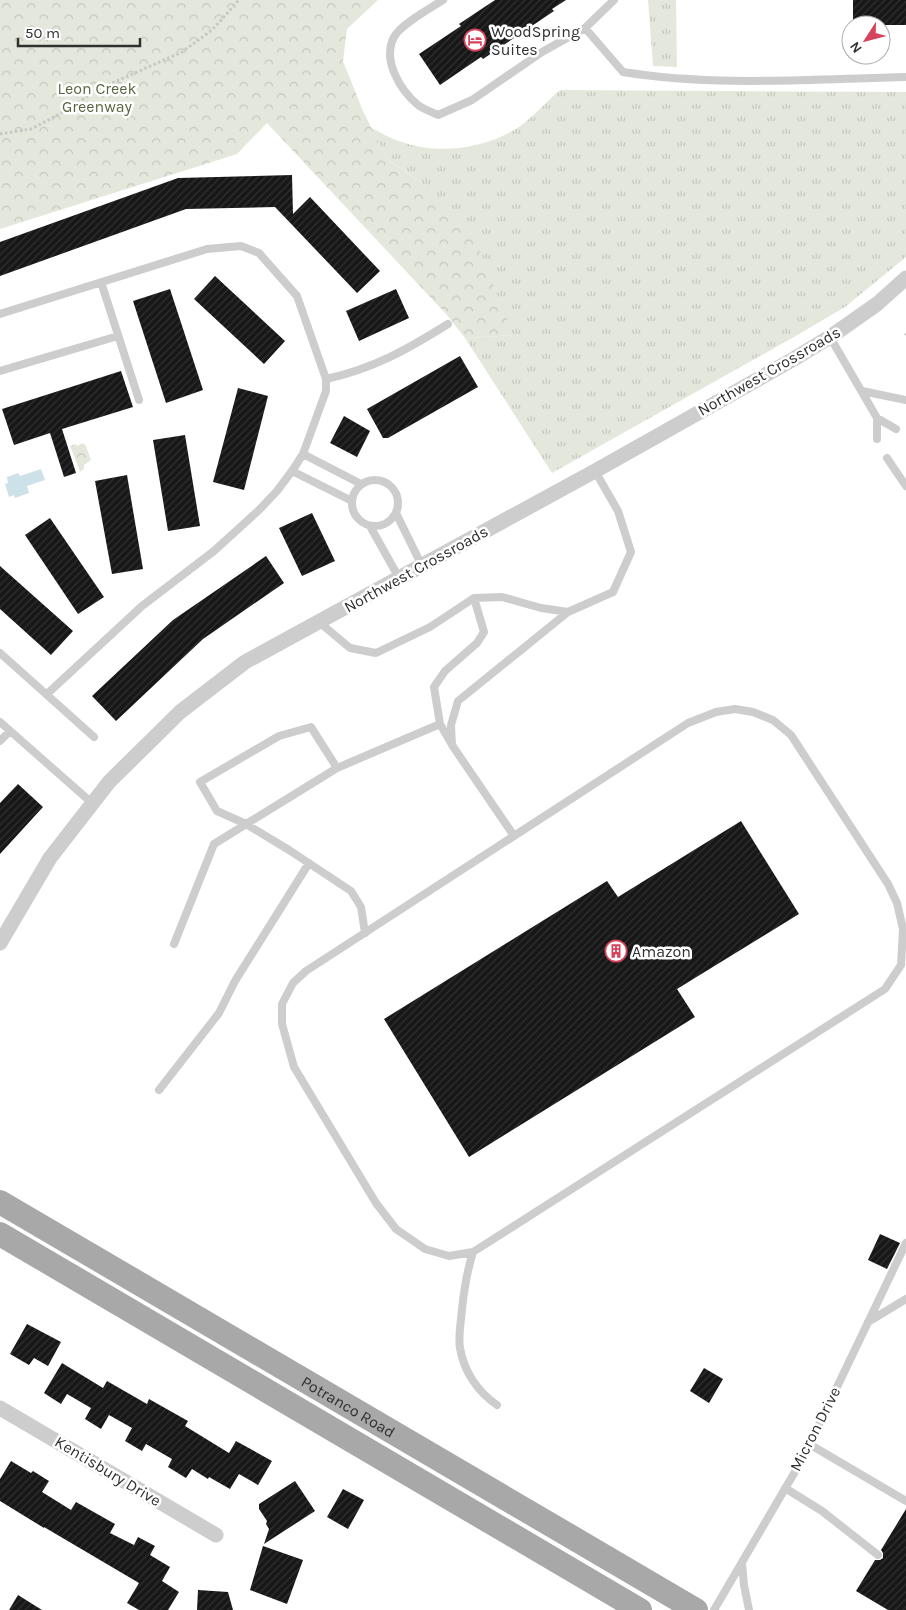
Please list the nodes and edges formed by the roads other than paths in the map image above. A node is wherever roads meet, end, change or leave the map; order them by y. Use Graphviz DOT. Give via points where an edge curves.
graph roads {
  1 [pos="443,0"];
  2 [pos="614,0"];
  3 [pos="585,28"];
  4 [pos="906,77"];
  5 [pos="906,278"];
  6 [pos="101,282"];
  7 [pos="0,314"];
  8 [pos="448,324"];
  9 [pos="118,336"];
  10 [pos="830,337"];
  11 [pos="0,371"];
  12 [pos="326,379"];
  13 [pos="862,391"];
  14 [pos="139,400"];
  15 [pos="906,400"];
  16 [pos="876,418"];
  17 [pos="896,429"];
  18 [pos="877,439"];
  19 [pos="302,454"];
  20 [pos="887,458"];
  21 [pos="595,471"];
  22 [pos="292,472"];
  23 [pos="361,484"];
  24 [pos="906,486"];
  25 [pos="352,501"];
  26 [pos="396,513"];
  27 [pos="370,526"];
  28 [pos="422,566"];
  29 [pos="399,578"];
  30 [pos="474,598"];
  31 [pos="568,612"];
  32 [pos="319,622"];
  33 [pos="0,653"];
  34 [pos="47,694"];
  35 [pos="0,722"];
  36 [pos="440,724"];
  37 [pos="10,731"];
  38 [pos="94,737"];
  39 [pos="0,741"];
  40 [pos="452,745"];
  41 [pos="337,768"];
  42 [pos="92,803"];
  43 [pos="246,824"];
  44 [pos="514,836"];
  45 [pos="310,863"];
  46 [pos="365,933"];
  47 [pos="0,943"];
  48 [pos="174,944"];
  49 [pos="159,1090"];
  50 [pos="0,1202"];
  51 [pos="0,1234"];
  52 [pos="906,1243"];
  53 [pos="473,1252"];
  54 [pos="906,1299"];
  55 [pos="868,1322"];
  56 [pos="497,1405"];
  57 [pos="0,1408"];
  58 [pos="809,1444"];
  59 [pos="785,1488"];
  60 [pos="906,1501"];
  61 [pos="216,1535"];
  62 [pos="878,1555"];
  63 [pos="742,1562"];
  64 [pos="640,1610"];
  65 [pos="696,1610"];
  66 [pos="714,1610"];
  67 [pos="749,1610"];
  1 -- 3 [label="lane" via="411,20 394,36 390,56 394,75 408,94 419,106 438,115 472,100 542,52"];
  2 -- 3 [label="lane"];
  3 -- 4 [label="lane" via="622,72 662,78 751,81"];
  5 -- 10 [label="street, Northwest Crossroads" via="877,304"];
  6 -- 7 [label="lane"];
  6 -- 9 [label="lane"];
  6 -- 12 [label="lane" via="207,249 241,246 259,253 297,296"];
  8 -- 12 [label="lane" via="369,367"];
  9 -- 11 [label="lane"];
  9 -- 14 [label="lane"];
  10 -- 13 [label="lane"];
  10 -- 21 [label="street, Northwest Crossroads"];
  12 -- 19 [label="lane" via="326,391"];
  13 -- 15 [label="lane"];
  13 -- 16 [label="lane"];
  16 -- 17 [label="lane"];
  16 -- 18 [label="lane"];
  19 -- 22 [label="lane"];
  19 -- 23 [label="lane"];
  20 -- 24 [label="lane"];
  21 -- 28 [label="street, Northwest Crossroads"];
  21 -- 31 [label="lane" via="618,511 631,552 613,592"];
  22 -- 25 [label="lane"];
  22 -- 34 [label="lane" via="235,533 142,606"];
  23 -- 25 [label="lane"];
  23 -- 26 [label="lane" via="377,479 388,483 398,497"];
  25 -- 27 [label="lane" via="356,517"];
  26 -- 27 [label="lane" via="385,524"];
  26 -- 28 [label="lane"];
  27 -- 29 [label="lane"];
  28 -- 29 [label="street, Northwest Crossroads"];
  29 -- 32 [label="street, Northwest Crossroads"];
  30 -- 31 [label="lane" via="502,596"];
  30 -- 32 [label="lane" via="376,654 350,648"];
  30 -- 36 [label="lane" via="484,632 477,644 445,671 434,687"];
  31 -- 40 [label="lane" via="458,701 451,725"];
  32 -- 42 [label="street, Northwest Crossroads" via="245,662 180,712 125,765"];
  33 -- 34 [label="lane"];
  34 -- 38 [label="lane"];
  35 -- 37 [label="lane"];
  36 -- 40 [label="lane"];
  36 -- 41 [label="lane"];
  37 -- 39 [label="lane"];
  37 -- 42 [label="lane"];
  40 -- 44 [label="lane"];
  41 -- 43 [label="lane"];
  41 -- 43 [label="lane" via="311,727 279,736 200,782 218,811"];
  42 -- 47 [label="street, Northwest Crossroads" via="50,858"];
  43 -- 45 [label="lane"];
  43 -- 48 [label="lane" via="214,844"];
  44 -- 46 [label="lane"];
  44 -- 53 [label="lane" via="688,724 716,712 734,709 753,712 773,720 791,735 888,884 904,929 901,965 884,989"];
  45 -- 46 [label="lane" via="351,891 360,907"];
  45 -- 49 [label="lane" via="234,981 219,1013"];
  46 -- 53 [label="lane" via="293,982 282,1004 282,1024 294,1067 376,1203 396,1229 425,1249 449,1256"];
  50 -- 65 [label="main road, Potranco Road"];
  51 -- 64 [label="main road, Potranco Road"];
  52 -- 55 [label="lane, Micron Drive"];
  53 -- 56 [label="lane" via="465,1279 460,1347 477,1387"];
  54 -- 55 [label="lane"];
  55 -- 58 [label="lane, Micron Drive"];
  57 -- 61 [label="street, Kentisbury Drive"];
  58 -- 59 [label="lane, Micron Drive"];
  58 -- 60 [label="lane"];
  59 -- 62 [label="lane" via="822,1511"];
  59 -- 63 [label="lane, Micron Drive"];
  63 -- 66 [label="lane, Micron Drive"];
  63 -- 67 [label="lane"];
}
